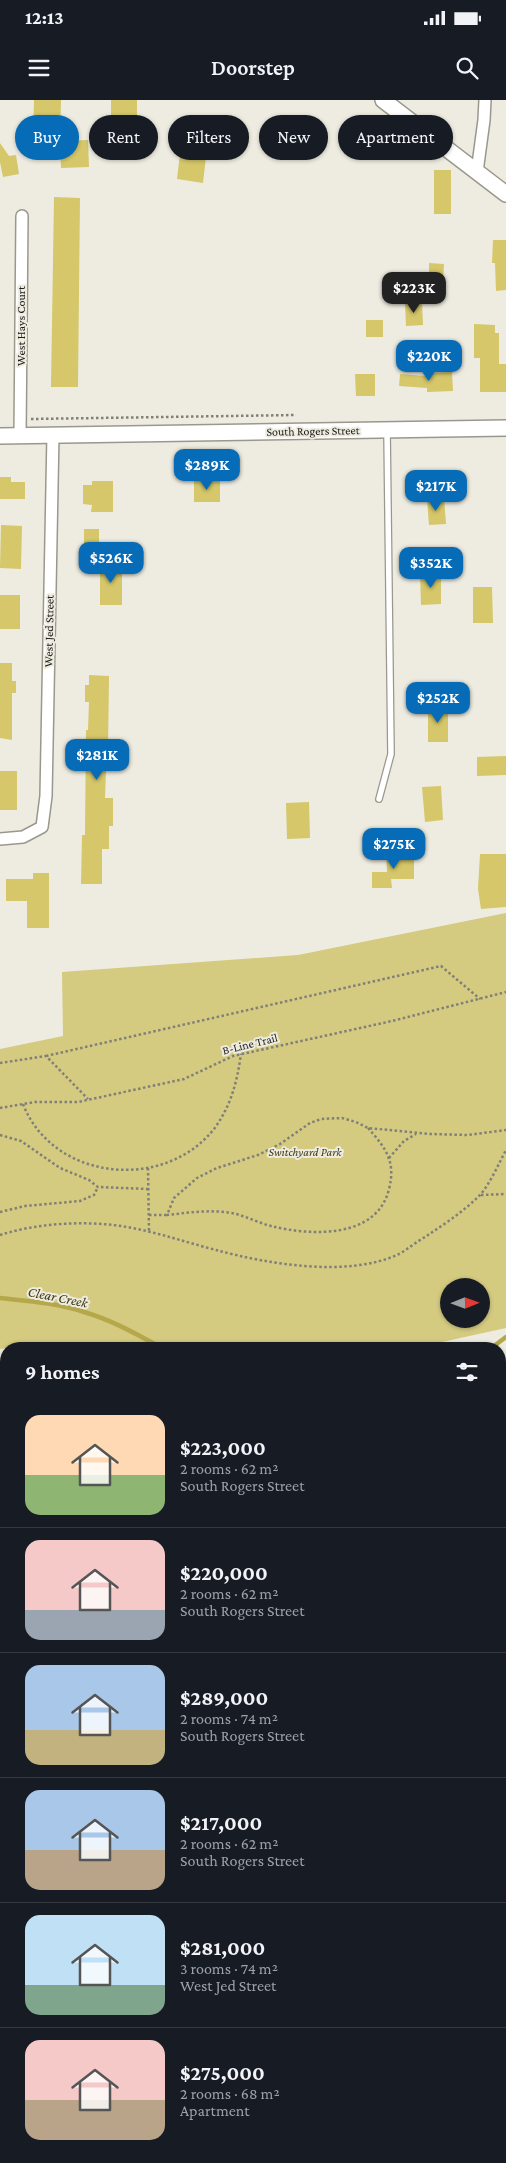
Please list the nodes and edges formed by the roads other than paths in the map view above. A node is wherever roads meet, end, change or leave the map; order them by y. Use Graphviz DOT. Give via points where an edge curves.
graph roads {
  1 [pos="384,100"];
  2 [pos="484,100"];
  3 [pos="477,172"];
  4 [pos="506,194"];
  5 [pos="22,216"];
  6 [pos="506,428"];
  7 [pos="387,430"];
  8 [pos="52,434"];
  9 [pos="0,436"];
  10 [pos="20,436"];
  11 [pos="379,799"];
  12 [pos="0,839"];
  1 -- 3 [label="street"];
  2 -- 3 [label="street"];
  3 -- 4 [label="street"];
  5 -- 10 [label="street, West Hays Court"];
  6 -- 7 [label="street, South Rogers Street"];
  7 -- 8 [label="street, South Rogers Street"];
  7 -- 11 [label="lane" via="391,754"];
  8 -- 10 [label="street, South Rogers Street"];
  8 -- 12 [label="street, West Jed Street" via="46,796 42,827 23,837"];
  9 -- 10 [label="street, South Rogers Street"];
}
